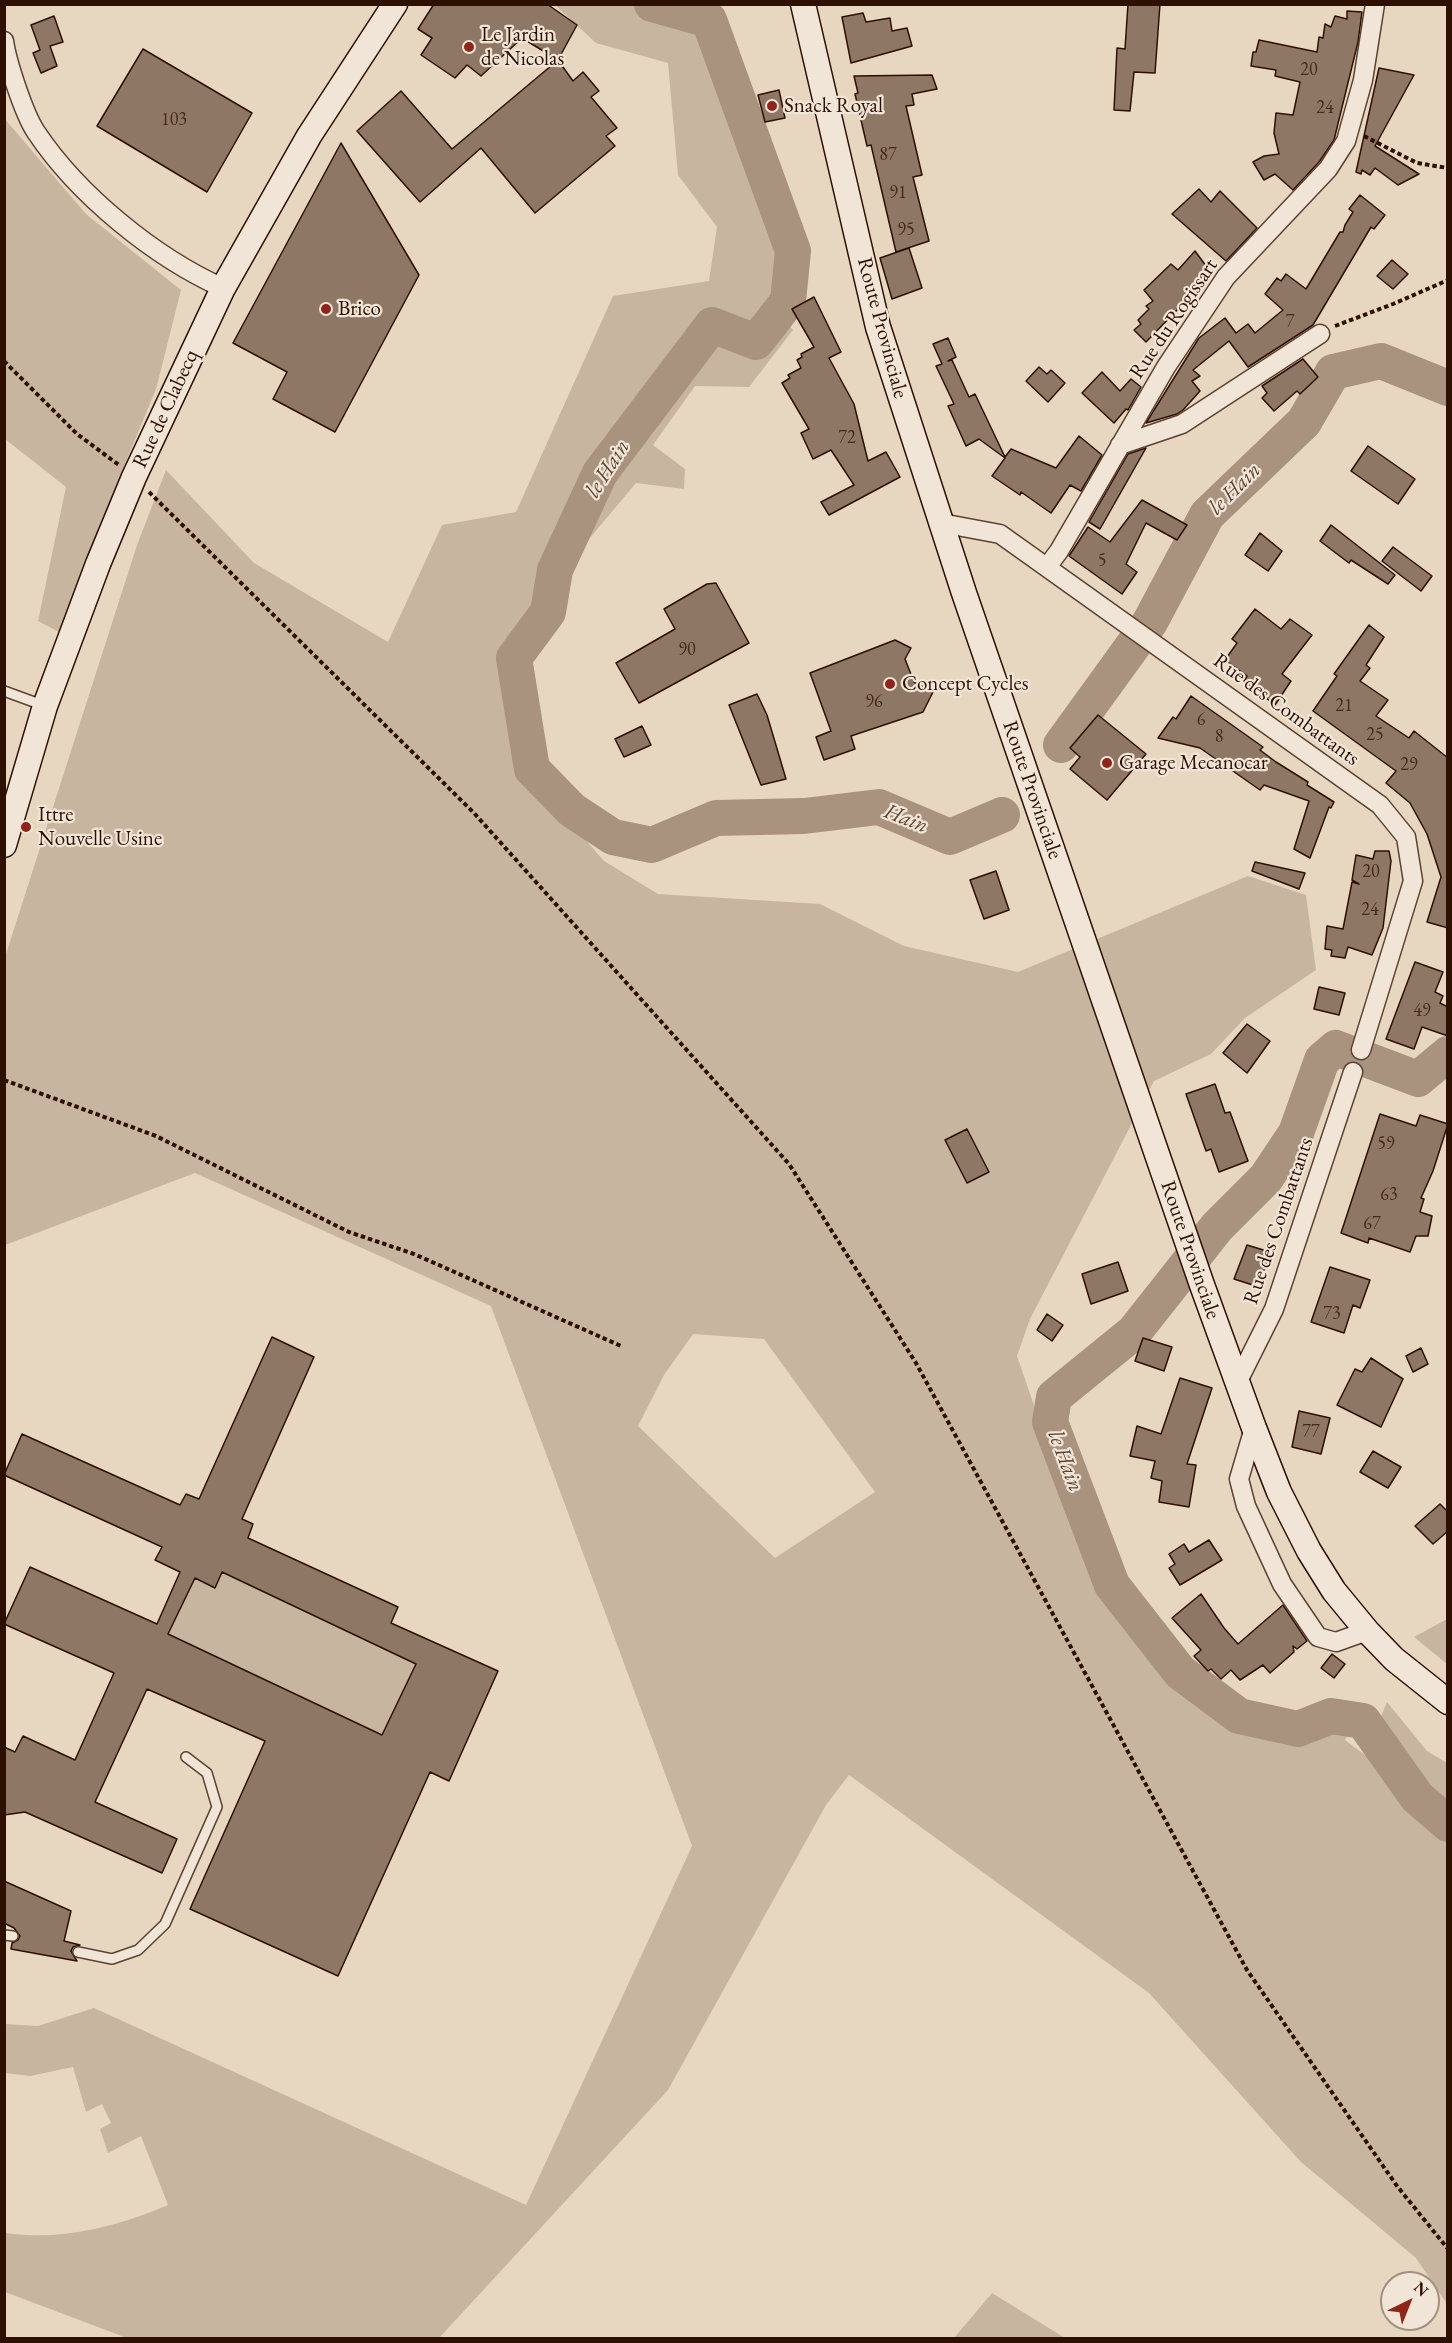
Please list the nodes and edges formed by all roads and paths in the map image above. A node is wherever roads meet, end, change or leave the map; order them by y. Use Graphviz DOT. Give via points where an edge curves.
graph roads {
  1 [pos="394,4"];
  2 [pos="803,4"];
  3 [pos="1375,4"];
  4 [pos="4,41"];
  5 [pos="1350,129"];
  6 [pos="1448,168"];
  7 [pos="1448,279"];
  8 [pos="223,288"];
  9 [pos="1320,334"];
  10 [pos="4,361"];
  11 [pos="1120,445"];
  12 [pos="134,477"];
  13 [pos="941,524"];
  14 [pos="1047,567"];
  15 [pos="4,692"];
  16 [pos="45,706"];
  17 [pos="4,845"];
  18 [pos="1361,1050"];
  19 [pos="1353,1072"];
  20 [pos="4,1080"];
  21 [pos="621,1346"];
  22 [pos="1238,1381"];
  23 [pos="1254,1428"];
  24 [pos="1367,1631"];
  25 [pos="1438,1695"];
  26 [pos="186,1756"];
  27 [pos="78,1952"];
  28 [pos="1448,2249"];
  1 -- 8 [label="main road, Rue de Clabecq" via="309,136"];
  2 -- 13 [label="main road, Route Provinciale" via="878,327"];
  3 -- 5 [label="street, Rue du Rogissart" via="1363,80"];
  4 -- 8 [label="street" via="7,60 34,130 83,190 143,240 192,274"];
  5 -- 6 [label="path" via="1417,163"];
  5 -- 11 [label="street, Rue du Rogissart" via="1328,169 1226,278"];
  7 -- 9 [label="path"];
  8 -- 12 [label="main road, Rue de Clabecq"];
  9 -- 11 [label="street" via="1182,424"];
  10 -- 12 [label="path" via="77,434"];
  11 -- 14 [label="street, Rue du Rogissart"];
  12 -- 16 [label="main road, Rue de Clabecq"];
  12 -- 28 [label="path" via="474,813 789,1164 916,1363 1247,1970 1396,2186"];
  13 -- 14 [label="street, Rue des Combattants" via="1000,534"];
  13 -- 22 [label="main road, Route Provinciale"];
  14 -- 18 [label="street, Rue des Combattants" via="1380,805 1406,837 1413,881"];
  15 -- 16 [label="lane"];
  16 -- 17 [label="main road, Rue de Clabecq"];
  19 -- 22 [label="street, Rue des Combattants" via="1274,1309"];
  20 -- 21 [label="path" via="156,1136 349,1232 414,1254"];
  22 -- 23 [label="main road, Route Provinciale"];
  23 -- 24 [label="main road, Route Provinciale" via="1279,1492 1309,1551 1334,1591"];
  23 -- 24 [label="street" via="1239,1479 1245,1506 1282,1584 1318,1637 1336,1642"];
  24 -- 25 [label="main road, Route Provinciale"];
  26 -- 27 [label="lane" via="207,1773 217,1807 165,1924 138,1950 112,1959"];
}
